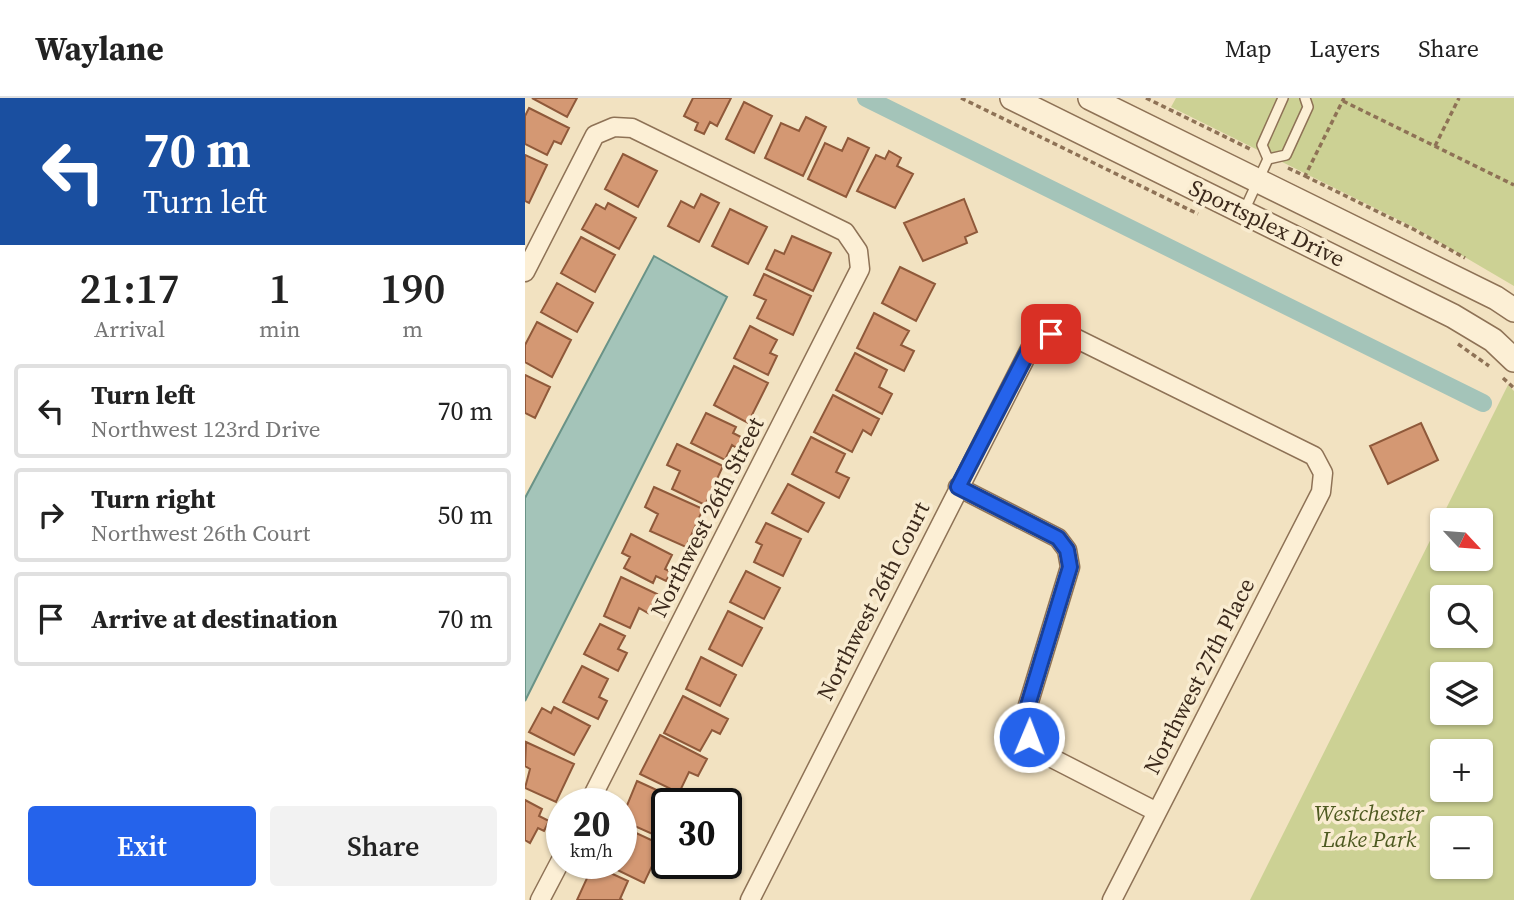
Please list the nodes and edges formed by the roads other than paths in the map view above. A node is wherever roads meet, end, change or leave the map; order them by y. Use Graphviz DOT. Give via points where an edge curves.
graph roads {
  1 [pos="1012,98"];
  2 [pos="1090,98"];
  3 [pos="1283,98"];
  4 [pos="1305,98"];
  5 [pos="1266,164"];
  6 [pos="1244,211"];
  7 [pos="525,272"];
  8 [pos="1514,310"];
  9 [pos="1514,360"];
  10 [pos="1322,473"];
  11 [pos="958,487"];
  12 [pos="597,788"];
  13 [pos="1157,812"];
  14 [pos="551,879"];
  15 [pos="540,900"];
  16 [pos="750,900"];
  17 [pos="1112,900"];
  1 -- 6 [label="street, Sportsplex Drive"];
  2 -- 5 [label="street, Sportsplex Drive"];
  3 -- 5 [label="lane" via="1262,145"];
  4 -- 5 [label="lane" via="1308,107 1286,155"];
  5 -- 6 [label="lane"];
  5 -- 8 [label="street, Sportsplex Drive"];
  6 -- 9 [label="street, Sportsplex Drive" via="1453,316"];
  7 -- 12 [label="street, Northwest 26th Street" via="595,135 614,127 632,128 845,232 857,251 860,269"];
  10 -- 11 [label="street, Northwest 26th Court" via="1314,456 1069,335 1051,334 1033,342"];
  10 -- 13 [label="street, Northwest 27th Place" via="1321,492"];
  11 -- 13 [label="street" via="1058,538 1067,550 1070,567 1025,715 1029,737 1044,754"];
  11 -- 16 [label="street, Northwest 26th Court"];
  13 -- 17 [label="street, Northwest 27th Place"];
  14 -- 15 [label="street"];
}
